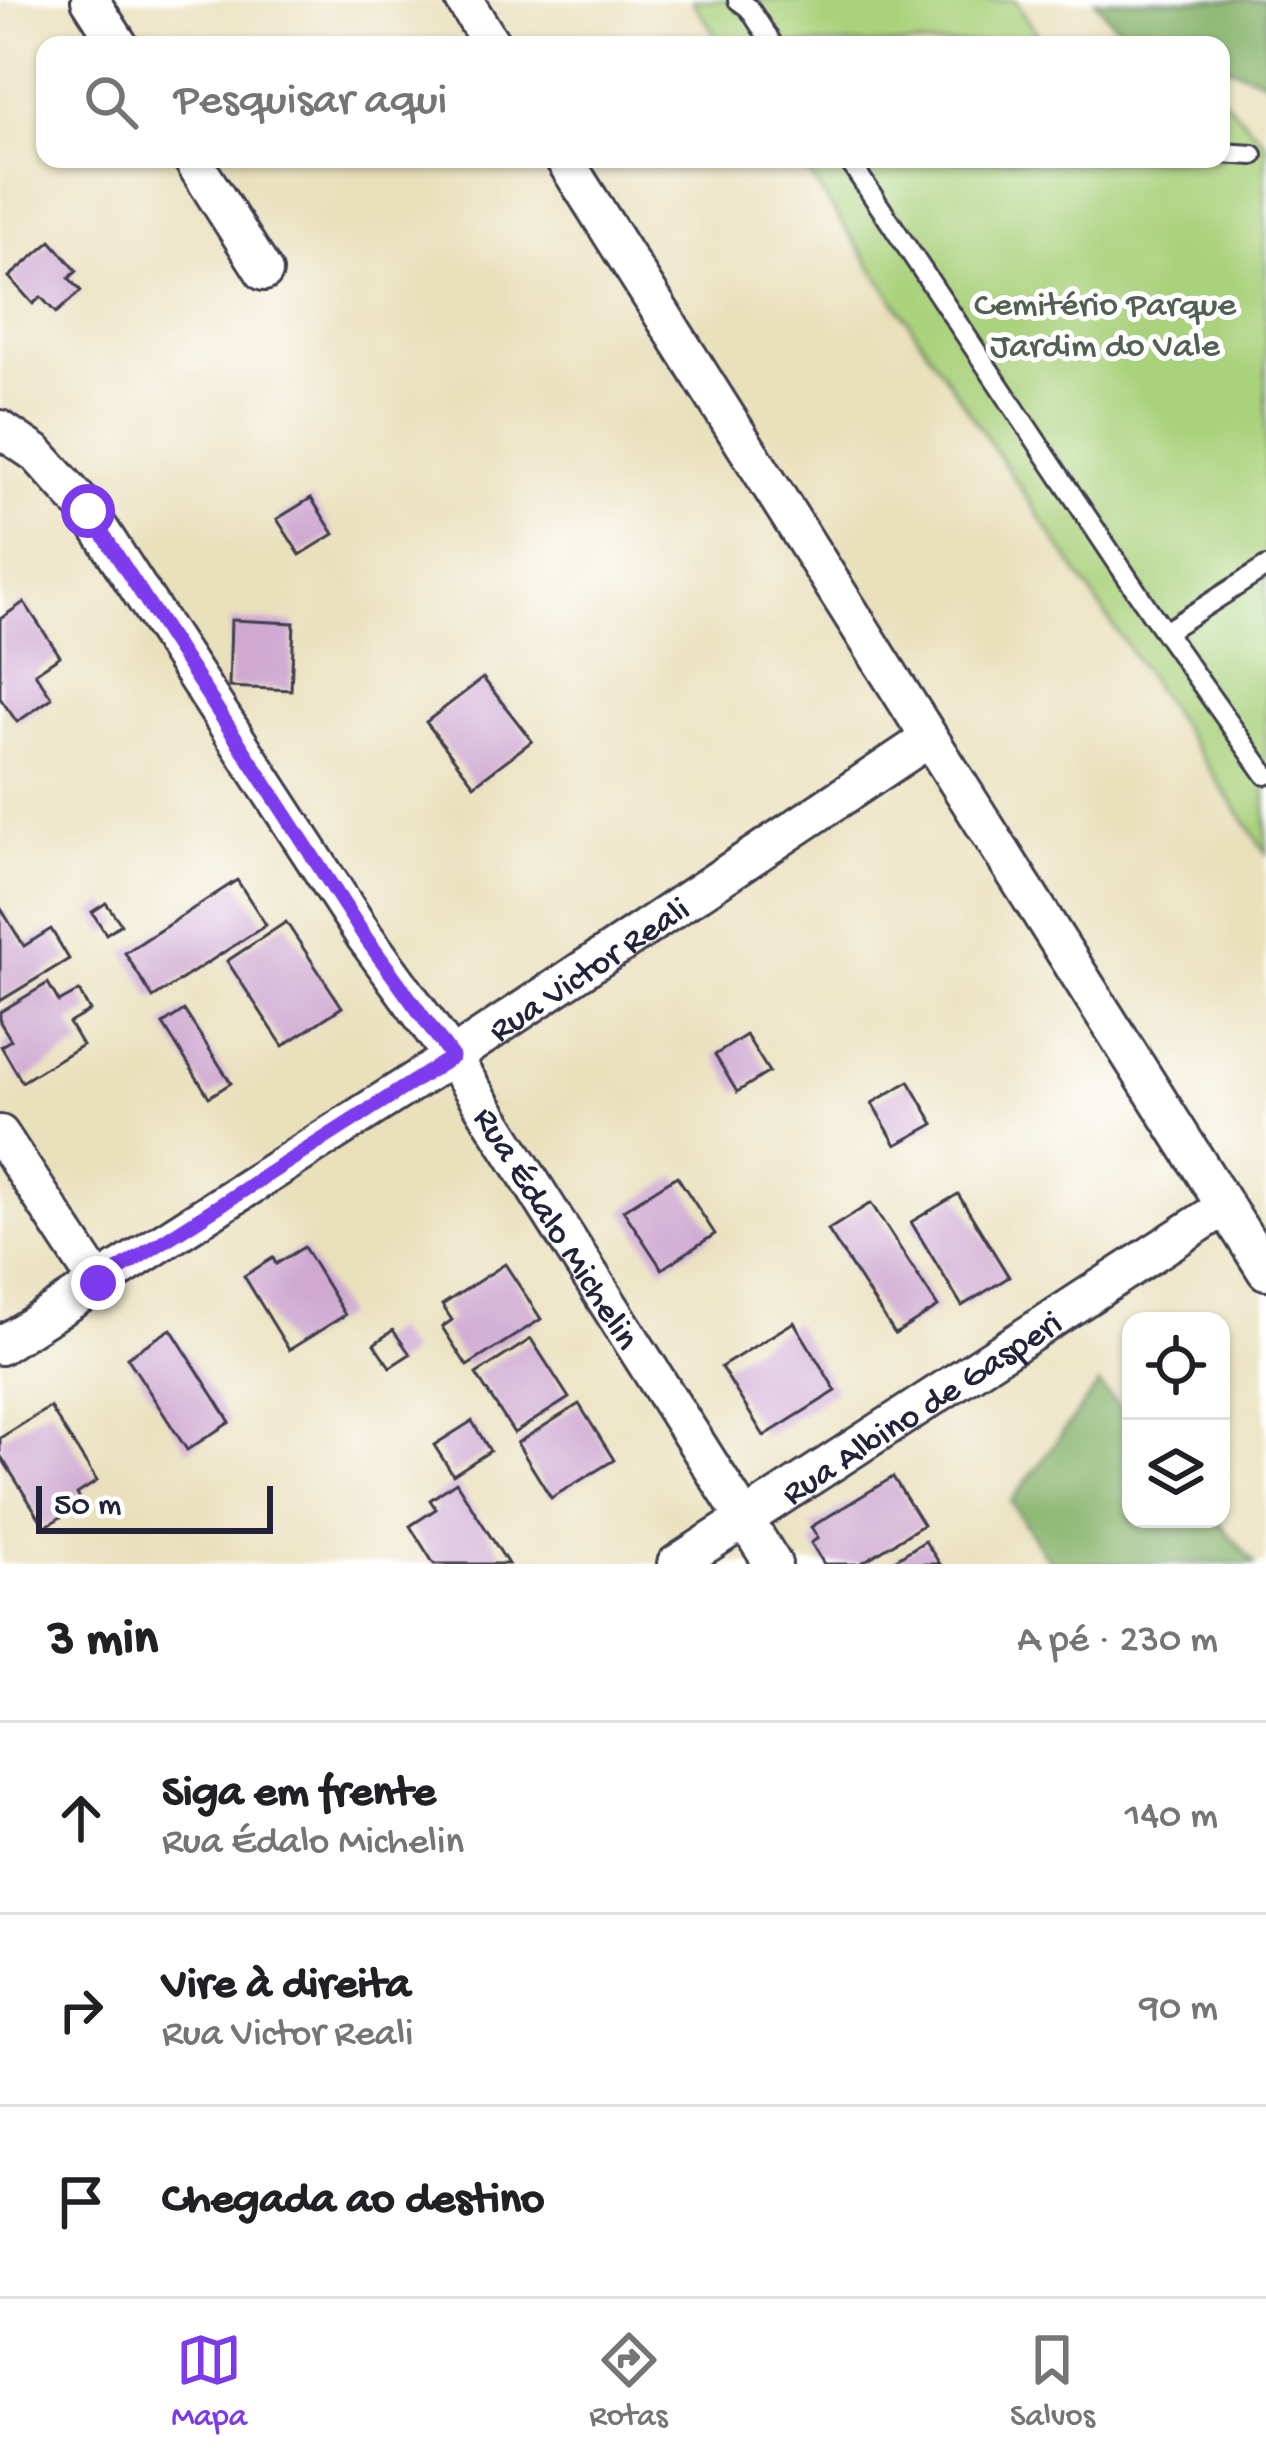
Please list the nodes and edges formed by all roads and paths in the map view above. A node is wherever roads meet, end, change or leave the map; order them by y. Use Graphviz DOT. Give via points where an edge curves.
graph roads {
  1 [pos="90,0"];
  2 [pos="464,0"];
  3 [pos="738,0"];
  4 [pos="113,36"];
  5 [pos="487,36"];
  6 [pos="767,36"];
  7 [pos="1230,153"];
  8 [pos="1253,154"];
  9 [pos="198,168"];
  10 [pos="570,168"];
  11 [pos="854,168"];
  12 [pos="263,272"];
  13 [pos="0,429"];
  14 [pos="1266,567"];
  15 [pos="1165,632"];
  16 [pos="927,740"];
  17 [pos="1266,775"];
  18 [pos="452,1057"];
  19 [pos="0,1134"];
  20 [pos="1222,1208"];
  21 [pos="1266,1271"];
  22 [pos="98,1283"];
  23 [pos="0,1346"];
  24 [pos="745,1519"];
  25 [pos="676,1564"];
  26 [pos="773,1564"];
  1 -- 4 [label="street"];
  2 -- 5 [label="street"];
  3 -- 6 [label="lane"];
  7 -- 8 [label="lane"];
  9 -- 12 [label="street"];
  10 -- 16 [label="street"];
  11 -- 15 [label="lane"];
  13 -- 18 [label="street, Rua Édalo Michelin" via="37,454 88,511"];
  14 -- 15 [label="lane"];
  15 -- 17 [label="lane"];
  16 -- 18 [label="street, Rua Victor Reali"];
  16 -- 20 [label="street"];
  18 -- 22 [label="street, Rua Victor Reali"];
  18 -- 24 [label="street, Rua Édalo Michelin"];
  19 -- 22 [label="street"];
  20 -- 21 [label="street"];
  20 -- 24 [label="street, Rua Albino de Gasperi"];
  22 -- 23 [label="street, Rua Victor Reali"];
  24 -- 25 [label="street, Rua Albino de Gasperi"];
  24 -- 26 [label="street, Rua Édalo Michelin"];
}
